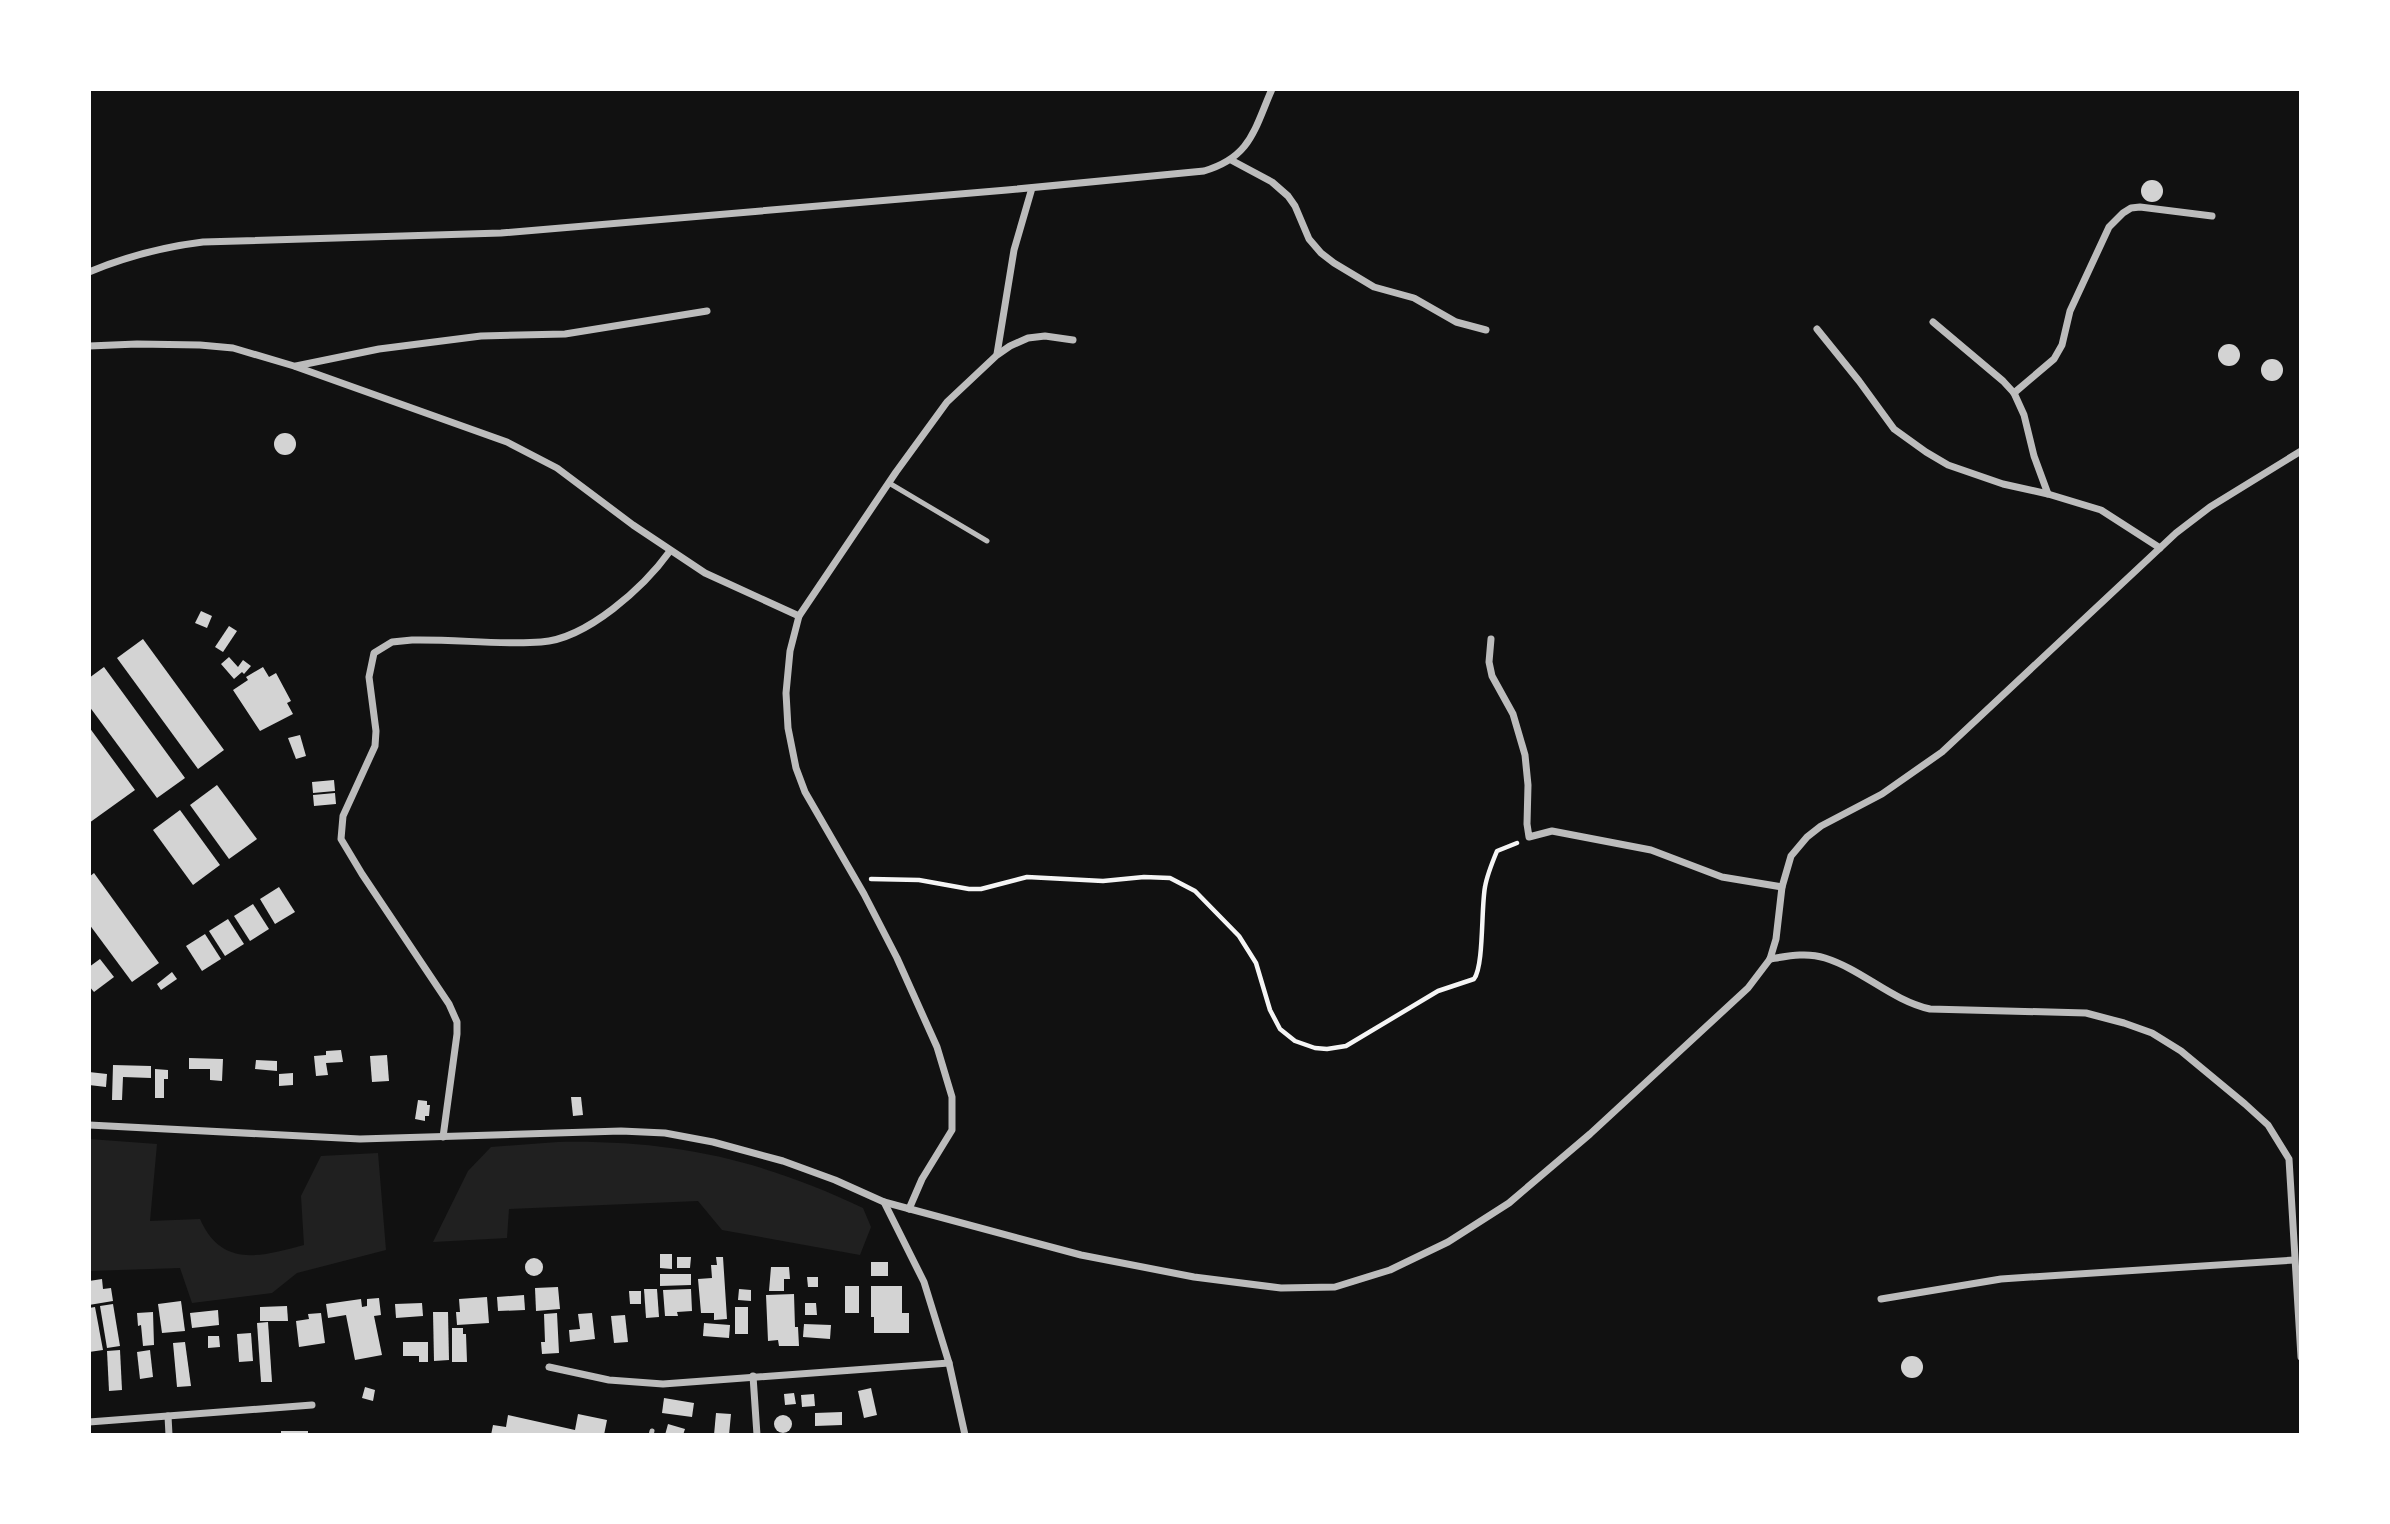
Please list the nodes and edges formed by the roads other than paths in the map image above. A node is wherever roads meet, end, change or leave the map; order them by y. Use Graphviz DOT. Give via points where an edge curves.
graph roads {
  1 [pos="1272,89"];
  2 [pos="1231,160"];
  3 [pos="1031,188"];
  4 [pos="2213,216"];
  5 [pos="89,272"];
  6 [pos="707,311"];
  7 [pos="1933,322"];
  8 [pos="1817,329"];
  9 [pos="1486,330"];
  10 [pos="1073,340"];
  11 [pos="89,346"];
  12 [pos="997,355"];
  13 [pos="294,366"];
  14 [pos="2014,393"];
  15 [pos="2301,451"];
  16 [pos="889,483"];
  17 [pos="2048,494"];
  18 [pos="987,541"];
  19 [pos="2160,548"];
  20 [pos="670,551"];
  21 [pos="799,616"];
  22 [pos="1491,639"];
  23 [pos="1782,887"];
  24 [pos="1770,958"];
  25 [pos="89,1125"];
  26 [pos="443,1137"];
  27 [pos="884,1202"];
  28 [pos="909,1209"];
  29 [pos="2294,1260"];
  30 [pos="1881,1299"];
  31 [pos="2301,1357"];
  32 [pos="949,1363"];
  33 [pos="549,1367"];
  34 [pos="753,1377"];
  35 [pos="312,1405"];
  36 [pos="168,1416"];
  37 [pos="89,1422"];
  38 [pos="169,1435"];
  39 [pos="757,1435"];
  40 [pos="965,1435"];
  1 -- 2 [label="street" via="1255,132"];
  2 -- 3 [label="street" via="1204,171"];
  2 -- 9 [label="street" via="1288,196 1310,239 1334,263 1374,287 1414,298 1456,321"];
  3 -- 5 [label="street" via="501,233 203,242 161,247"];
  3 -- 12 [label="street" via="1014,250"];
  4 -- 14 [label="street" via="2140,207 2123,213 2109,228 2077,295 2058,354"];
  6 -- 13 [label="street" via="565,334 391,347"];
  7 -- 14 [label="street"];
  8 -- 17 [label="street" via="1882,415 1907,440 1948,465"];
  10 -- 12 [label="street" via="1028,338"];
  11 -- 13 [label="street" via="200,345"];
  12 -- 16 [label="street" via="947,402"];
  13 -- 20 [label="street" via="536,455"];
  14 -- 17 [label="street"];
  15 -- 19 [label="street" via="2210,507"];
  16 -- 18 [label="lane"];
  16 -- 21 [label="street"];
  17 -- 19 [label="street" via="2101,510"];
  19 -- 23 [label="street" via="1942,752 1882,794 1807,837 1791,856"];
  20 -- 21 [label="street" via="705,573"];
  20 -- 26 [label="street" via="627,598 570,634 544,642 412,640 392,642 374,653 369,677 375,746 343,816 341,839 457,1022"];
  21 -- 28 [label="street" via="786,693 791,747 805,792 897,957 937,1047 952,1097 952,1130"];
  22 -- 23 [label="street" via="1492,676 1513,714 1525,755 1529,837 1552,831 1651,850 1722,877"];
  23 -- 24 [label="street"];
  24 -- 28 [label="street" via="1731,1005 1509,1203 1448,1242 1390,1270 1335,1287 1281,1288 1194,1277 1081,1255"];
  24 -- 29 [label="street" via="1824,957 1913,1005 1930,1009 2087,1013 2152,1033 2212,1076 2268,1125 2284,1147 2291,1175"];
  25 -- 26 [label="street" via="332,1139"];
  26 -- 27 [label="street" via="665,1133 783,1161"];
  27 -- 28 [label="street"];
  27 -- 32 [label="street" via="924,1282"];
  29 -- 30 [label="street" via="2001,1279"];
  29 -- 31 [label="street"];
  32 -- 34 [label="street"];
  32 -- 40 [label="street"];
  33 -- 34 [label="street" via="650,1383"];
  34 -- 39 [label="street"];
  35 -- 36 [label="street"];
  36 -- 37 [label="street"];
  36 -- 38 [label="street"];
}
